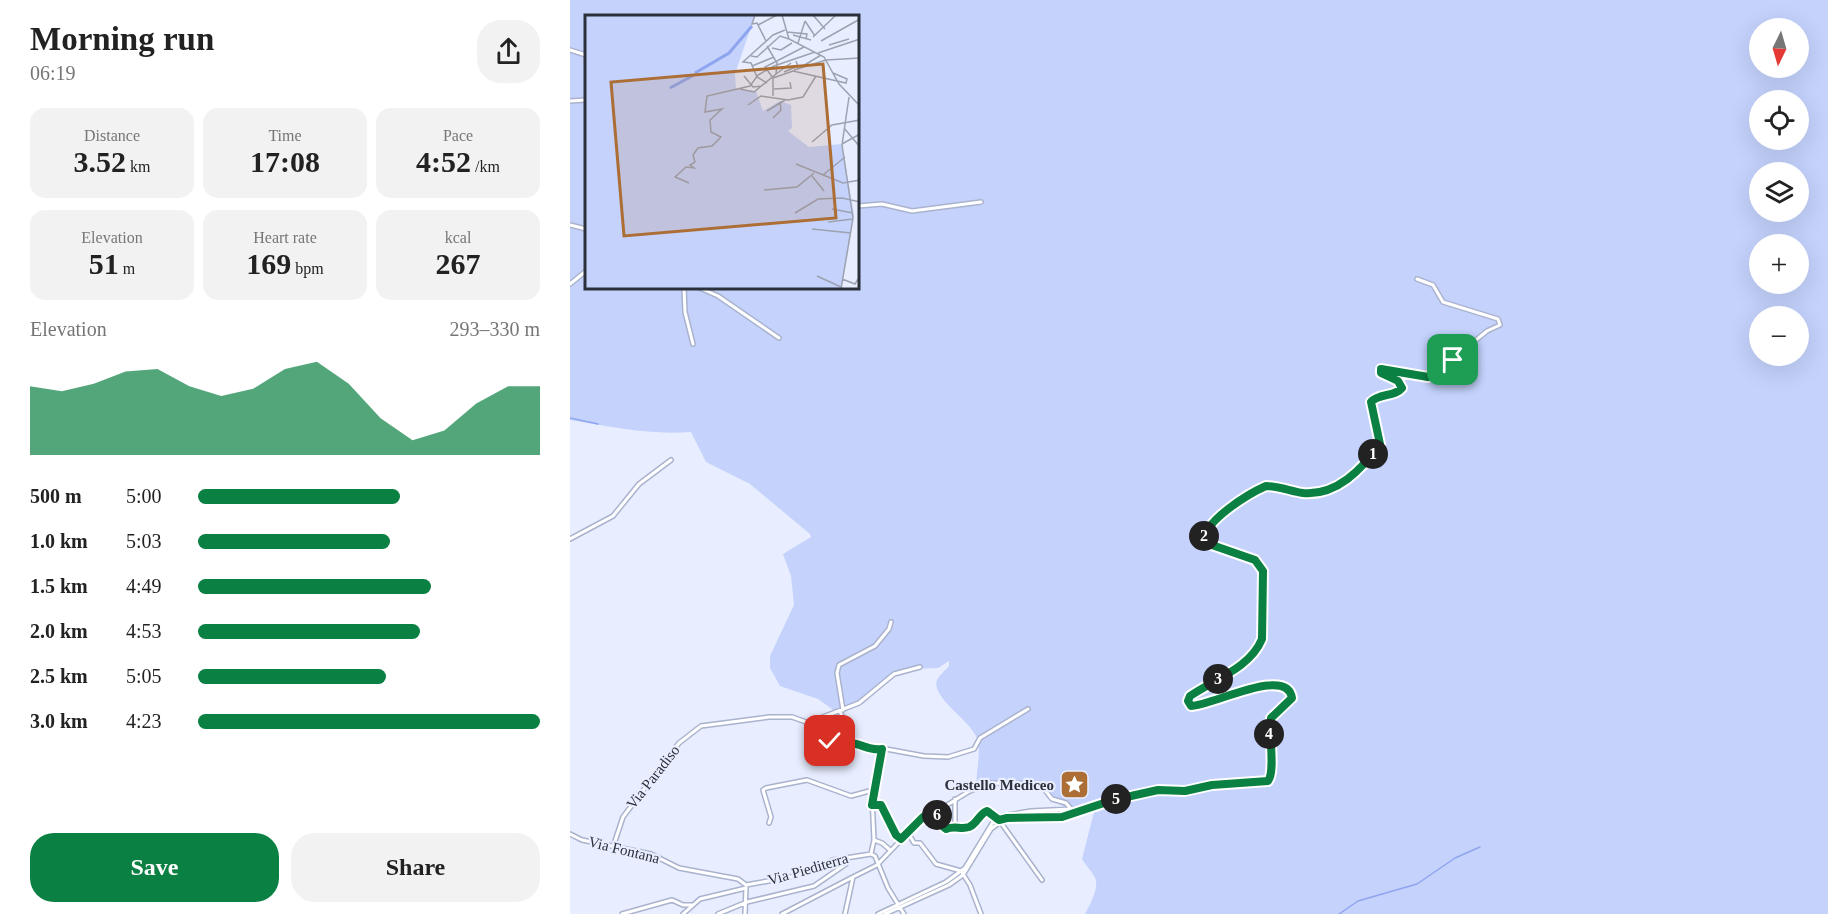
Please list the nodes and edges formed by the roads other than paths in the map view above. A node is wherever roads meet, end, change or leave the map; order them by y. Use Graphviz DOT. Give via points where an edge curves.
graph roads {
  1 [pos="570,50"];
  2 [pos="585,55"];
  3 [pos="585,100"];
  4 [pos="570,101"];
  5 [pos="981,202"];
  6 [pos="860,206"];
  7 [pos="570,225"];
  8 [pos="585,229"];
  9 [pos="585,272"];
  10 [pos="1417,279"];
  11 [pos="570,284"];
  12 [pos="684,290"];
  13 [pos="704,290"];
  14 [pos="779,338"];
  15 [pos="693,344"];
  16 [pos="671,460"];
  17 [pos="570,539"];
  18 [pos="891,622"];
  19 [pos="920,667"];
  20 [pos="1028,709"];
  21 [pos="842,711"];
  22 [pos="808,722"];
  23 [pos="852,743"];
  24 [pos="882,749"];
  25 [pos="873,790"];
  26 [pos="955,799"];
  27 [pos="872,805"];
  28 [pos="1070,811"];
  29 [pos="936,812"];
  30 [pos="998,819"];
  31 [pos="769,823"];
  32 [pos="955,825"];
  33 [pos="907,831"];
  34 [pos="570,834"];
  35 [pos="901,839"];
  36 [pos="874,840"];
  37 [pos="613,847"];
  38 [pos="890,851"];
  39 [pos="871,854"];
  40 [pos="844,858"];
  41 [pos="879,863"];
  42 [pos="962,873"];
  43 [pos="853,877"];
  44 [pos="1042,880"];
  45 [pos="746,886"];
  46 [pos="747,902"];
  47 [pos="692,905"];
  48 [pos="900,905"];
  49 [pos="622,914"];
  50 [pos="683,914"];
  51 [pos="717,914"];
  52 [pos="745,914"];
  53 [pos="782,914"];
  54 [pos="845,914"];
  55 [pos="878,914"];
  56 [pos="885,914"];
  57 [pos="904,914"];
  58 [pos="981,914"];
  1 -- 2 [label="street"];
  3 -- 4 [label="street"];
  5 -- 6 [label="street" via="912,211 882,204"];
  7 -- 8 [label="street"];
  9 -- 11 [label="street"];
  10 -- 28 [label="street" via="1433,285 1443,302 1500,320 1497,328 1428,377 1381,369 1402,388 1371,402 1380,444 1348,480 1334,488 1309,493 1266,486 1227,510 1209,526 1204,537 1205,542 1255,560 1263,571 1262,639 1247,660 1190,696 1188,704 1204,705 1272,685 1287,686 1292,698 1271,718 1268,781 1152,792"];
  12 -- 15 [label="street"];
  13 -- 14 [label="street"];
  16 -- 17 [label="street" via="639,484 613,516"];
  18 -- 21 [label="street" via="890,629 875,646 839,665"];
  19 -- 21 [label="street" via="894,674 864,700"];
  20 -- 24 [label="street, Via Paradiso" via="980,738 974,749 948,757"];
  21 -- 22 [label="street"];
  21 -- 23 [label="street"];
  22 -- 23 [label="street, Via Paradiso" via="834,743"];
  22 -- 37 [label="street, Via Paradiso" via="769,717 712,724 691,732 622,817"];
  23 -- 24 [label="street, Via Paradiso"];
  24 -- 25 [label="street"];
  25 -- 27 [label="street"];
  25 -- 31 [label="street" via="850,796 807,780 766,788 763,790"];
  26 -- 28 [label="street" via="988,783 1036,784 1042,785 1052,799 1066,802"];
  26 -- 29 [label="street"];
  26 -- 32 [label="street"];
  27 -- 35 [label="street" via="881,805"];
  27 -- 36 [label="street"];
  28 -- 30 [label="street" via="1031,811"];
  28 -- 30 [label="street" via="1062,817"];
  29 -- 32 [label="street" via="943,827"];
  29 -- 33 [label="street"];
  30 -- 32 [label="street" via="987,811 970,826"];
  30 -- 42 [label="street"];
  30 -- 44 [label="street"];
  33 -- 35 [label="street"];
  33 -- 42 [label="street" via="936,864"];
  34 -- 37 [label="street, Via Fontana"];
  35 -- 38 [label="street"];
  36 -- 38 [label="street"];
  36 -- 39 [label="street"];
  37 -- 45 [label="street, Via Fontana" via="651,854 679,868 738,879"];
  38 -- 41 [label="street"];
  39 -- 40 [label="street, Via Piediterra"];
  39 -- 41 [label="street"];
  40 -- 45 [label="street, Via Piediterra" via="796,876"];
  40 -- 46 [label="street" via="846,864 814,886"];
  41 -- 43 [label="street"];
  41 -- 48 [label="street"];
  42 -- 48 [label="street" via="949,885"];
  42 -- 58 [label="street"];
  43 -- 53 [label="street"];
  43 -- 54 [label="street"];
  45 -- 46 [label="street"];
  45 -- 47 [label="street, Via Piediterra" via="707,896"];
  46 -- 51 [label="street"];
  46 -- 52 [label="street"];
  47 -- 49 [label="street" via="672,900"];
  47 -- 50 [label="street"];
  48 -- 55 [label="street"];
  48 -- 56 [label="street"];
  48 -- 57 [label="street"];
}
